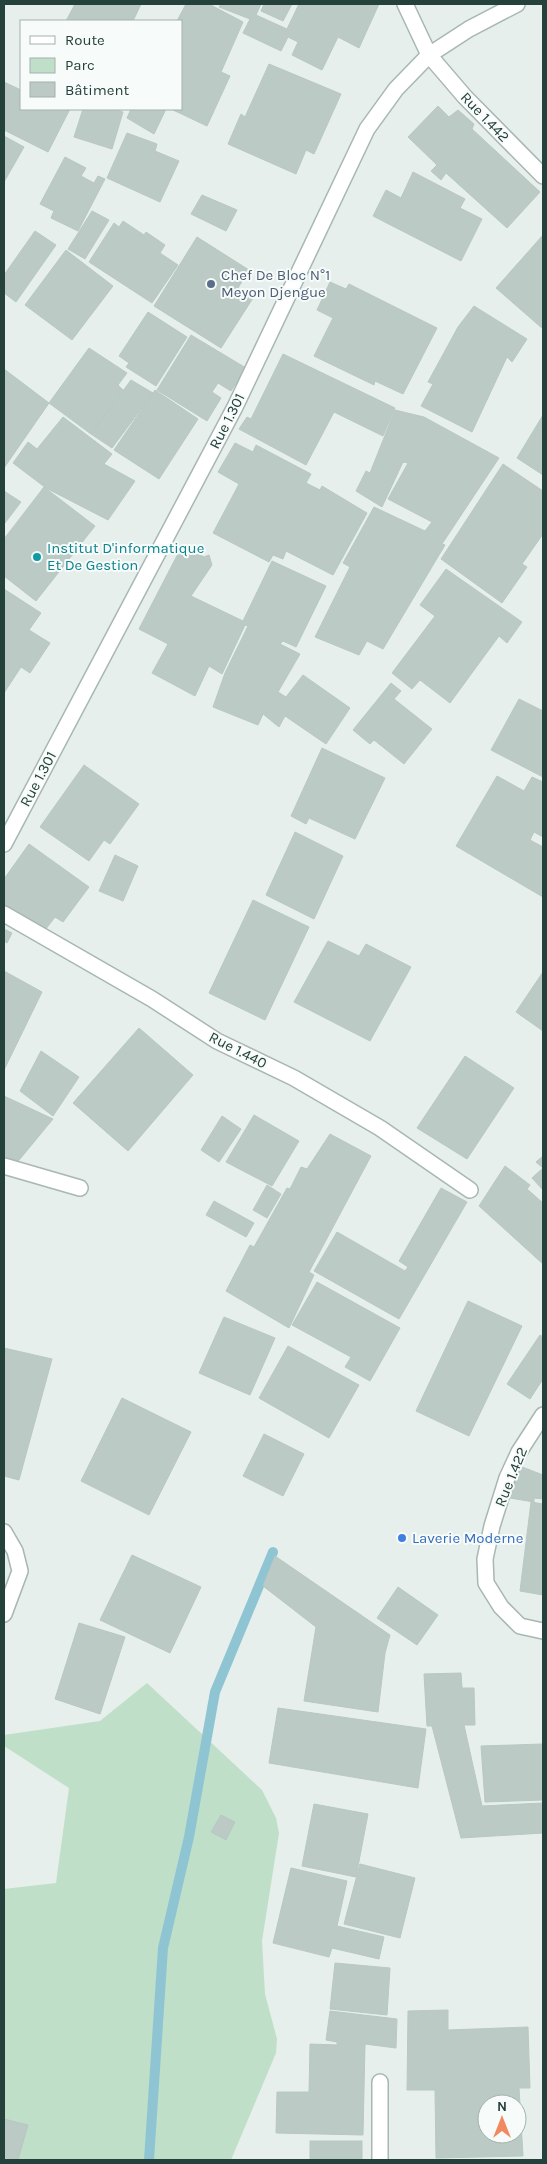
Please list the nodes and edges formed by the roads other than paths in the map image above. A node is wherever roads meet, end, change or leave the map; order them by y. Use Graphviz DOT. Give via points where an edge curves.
graph roads {
  1 [pos="405,4"];
  2 [pos="517,4"];
  3 [pos="429,56"];
  4 [pos="543,176"];
  5 [pos="4,844"];
  6 [pos="4,914"];
  7 [pos="4,1166"];
  8 [pos="80,1188"];
  9 [pos="470,1190"];
  10 [pos="543,1415"];
  11 [pos="4,1532"];
  12 [pos="4,1614"];
  13 [pos="543,1631"];
  14 [pos="380,2082"];
  15 [pos="380,2160"];
  1 -- 3 [label="street"];
  2 -- 3 [label="street, Rue 1.301" via="469,29"];
  3 -- 4 [label="street, Rue 1.442"];
  3 -- 5 [label="street, Rue 1.301" via="396,90 367,129 235,407"];
  6 -- 9 [label="street, Rue 1.440" via="152,999 217,1041 294,1078 380,1128"];
  7 -- 8 [label="street"];
  10 -- 13 [label="street, Rue 1.422" via="507,1478 485,1559 486,1583 501,1607 520,1626"];
  11 -- 12 [label="street" via="15,1551 20,1571"];
  14 -- 15 [label="street"];
}
